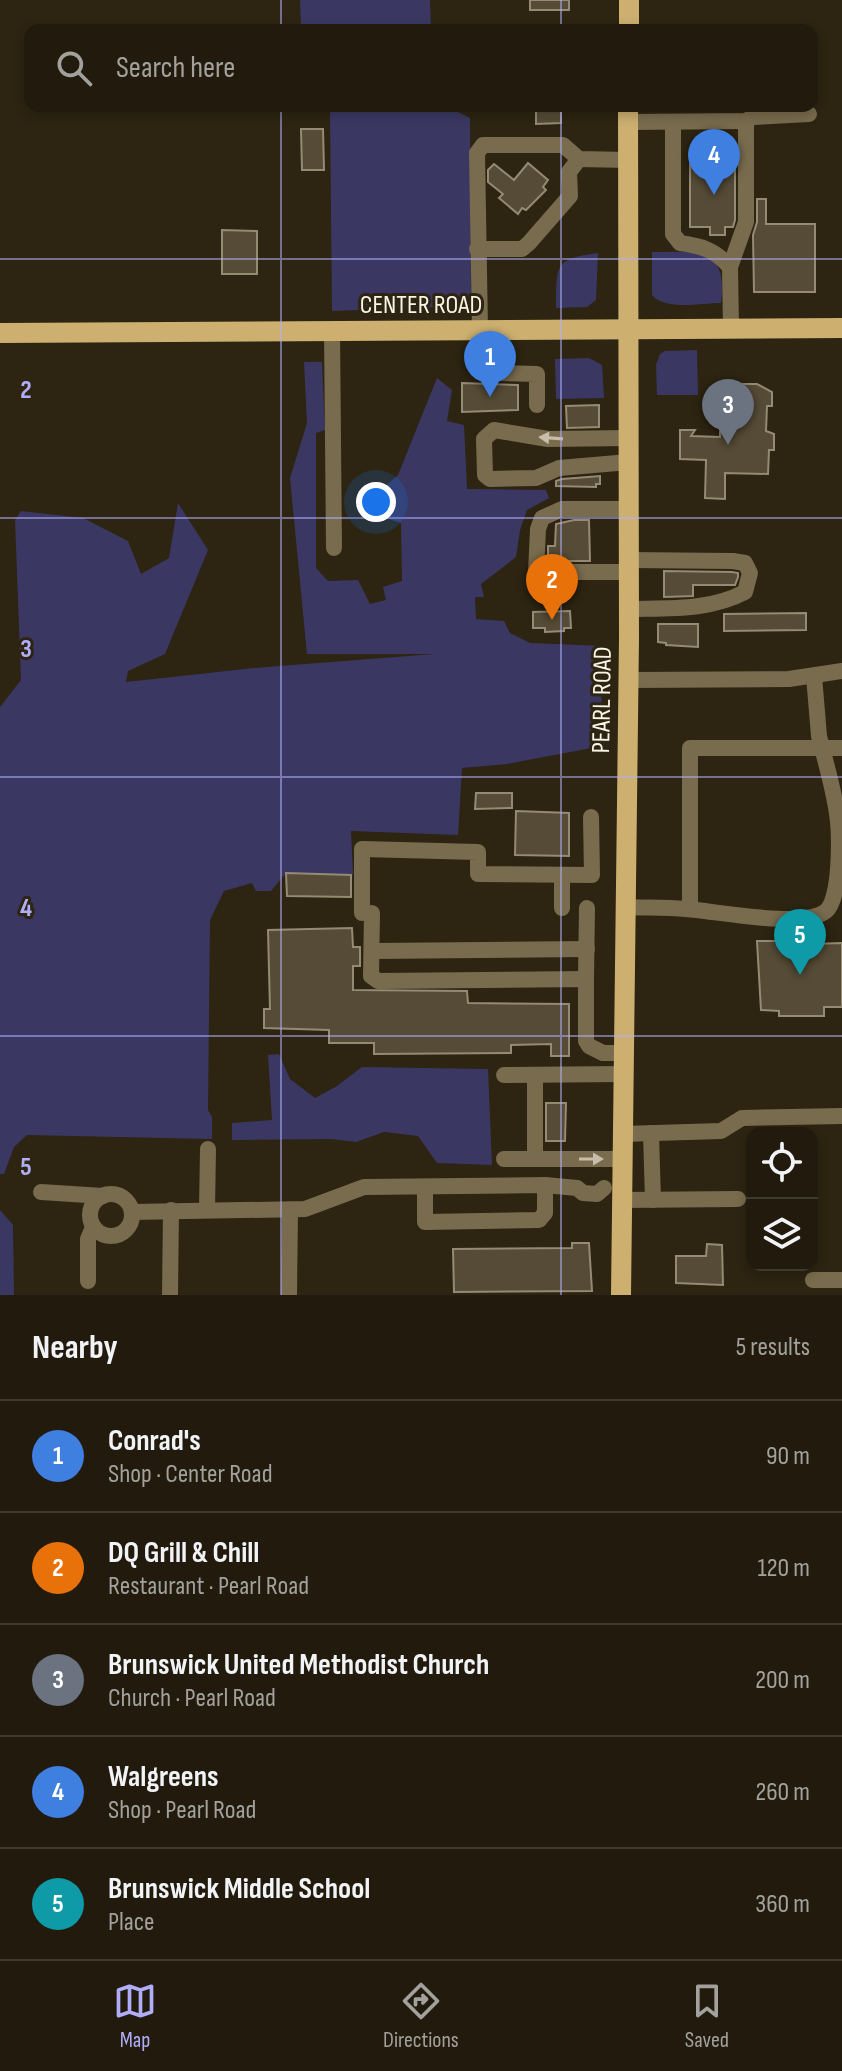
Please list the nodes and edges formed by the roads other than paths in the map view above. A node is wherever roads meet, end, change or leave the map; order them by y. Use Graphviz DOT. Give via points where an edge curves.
graph roads {
  1 [pos="629,0"];
  2 [pos="629,24"];
  3 [pos="628,114"];
  4 [pos="809,114"];
  5 [pos="746,121"];
  6 [pos="673,122"];
  7 [pos="579,159"];
  8 [pos="628,160"];
  9 [pos="477,249"];
  10 [pos="730,267"];
  11 [pos="731,328"];
  12 [pos="842,328"];
  13 [pos="628,329"];
  14 [pos="332,330"];
  15 [pos="486,330"];
  16 [pos="0,333"];
  17 [pos="537,405"];
  18 [pos="629,438"];
  19 [pos="629,462"];
  20 [pos="628,509"];
  21 [pos="334,548"];
  22 [pos="628,566"];
  23 [pos="628,609"];
  24 [pos="842,671"];
  25 [pos="814,676"];
  26 [pos="629,680"];
  27 [pos="822,748"];
  28 [pos="842,748"];
  29 [pos="591,817"];
  30 [pos="562,876"];
  31 [pos="624,907"];
  32 [pos="562,908"];
  33 [pos="587,908"];
  34 [pos="690,909"];
  35 [pos="587,949"];
  36 [pos="372,951"];
  37 [pos="586,979"];
  38 [pos="623,1053"];
  39 [pos="623,1074"];
  40 [pos="504,1075"];
  41 [pos="538,1075"];
  42 [pos="842,1116"];
  43 [pos="651,1133"];
  44 [pos="622,1134"];
  45 [pos="208,1149"];
  46 [pos="504,1159"];
  47 [pos="538,1159"];
  48 [pos="622,1159"];
  49 [pos="545,1185"];
  50 [pos="425,1187"];
  51 [pos="41,1192"];
  52 [pos="616,1193"];
  53 [pos="103,1196"];
  54 [pos="738,1199"];
  55 [pos="653,1200"];
  56 [pos="171,1210"];
  57 [pos="207,1210"];
  58 [pos="290,1210"];
  59 [pos="132,1212"];
  60 [pos="93,1227"];
  61 [pos="813,1280"];
  62 [pos="842,1280"];
  63 [pos="88,1281"];
  64 [pos="170,1295"];
  65 [pos="289,1295"];
  66 [pos="621,1295"];
  1 -- 2 [label="main road"];
  3 -- 6 [label="street"];
  3 -- 8 [label="main road, PEARL ROAD"];
  4 -- 5 [label="street"];
  5 -- 6 [label="street"];
  5 -- 10 [label="street" via="746,222"];
  6 -- 10 [label="street" via="673,234 680,243 718,253"];
  7 -- 8 [label="street"];
  7 -- 9 [label="street" via="569,172 570,196 529,243 522,249"];
  7 -- 9 [label="street" via="563,145 483,145 477,153"];
  8 -- 13 [label="main road, PEARL ROAD"];
  9 -- 15 [label="street"];
  10 -- 11 [label="street"];
  11 -- 12 [label="main road, CENTER ROAD"];
  11 -- 13 [label="main road, CENTER ROAD"];
  13 -- 15 [label="main road, CENTER ROAD"];
  13 -- 18 [label="main road, PEARL ROAD"];
  14 -- 15 [label="main road, CENTER ROAD"];
  14 -- 16 [label="main road, CENTER ROAD"];
  14 -- 21 [label="street"];
  15 -- 17 [label="street" via="494,373 537,374"];
  18 -- 19 [label="main road, PEARL ROAD"];
  18 -- 19 [label="street, one-way" via="548,439 494,430 484,439 485,475 490,479 536,478 559,468"];
  19 -- 20 [label="main road, PEARL ROAD"];
  20 -- 22 [label="main road, PEARL ROAD"];
  20 -- 22 [label="street" via="562,509 542,518 536,572"];
  22 -- 23 [label="main road, PEARL ROAD"];
  22 -- 23 [label="street" via="733,561 745,563 750,573 745,592 726,602"];
  23 -- 26 [label="main road, PEARL ROAD"];
  24 -- 25 [label="street"];
  25 -- 26 [label="street"];
  25 -- 27 [label="street"];
  26 -- 31 [label="main road, PEARL ROAD"];
  27 -- 28 [label="street"];
  27 -- 34 [label="street" via="690,748"];
  27 -- 34 [label="street" via="838,817 830,907 816,916 781,918"];
  29 -- 30 [label="street" via="592,875"];
  30 -- 32 [label="street"];
  30 -- 36 [label="street" via="478,874 478,852 362,849"];
  31 -- 34 [label="street"];
  31 -- 38 [label="main road, PEARL ROAD"];
  33 -- 35 [label="street"];
  35 -- 36 [label="street"];
  35 -- 37 [label="street"];
  36 -- 37 [label="street" via="371,976 378,981"];
  37 -- 38 [label="street" via="586,1041 603,1053"];
  38 -- 39 [label="main road, PEARL ROAD"];
  39 -- 41 [label="street"];
  39 -- 44 [label="main road, PEARL ROAD"];
  40 -- 41 [label="street"];
  41 -- 47 [label="street"];
  42 -- 43 [label="street" via="742,1118 721,1131"];
  43 -- 44 [label="street"];
  43 -- 55 [label="street"];
  44 -- 48 [label="main road, PEARL ROAD"];
  45 -- 57 [label="street"];
  46 -- 47 [label="street"];
  47 -- 48 [label="street, one-way"];
  48 -- 52 [label="main road, PEARL ROAD"];
  49 -- 50 [label="street"];
  49 -- 50 [label="street" via="545,1213 539,1220 425,1222"];
  49 -- 52 [label="street" via="577,1188 599,1183"];
  50 -- 58 [label="street" via="364,1187"];
  51 -- 53 [label="street"];
  52 -- 55 [label="street"];
  52 -- 66 [label="main road, PEARL ROAD"];
  53 -- 59 [label="street" via="121,1197"];
  53 -- 60 [label="street" via="91,1209"];
  54 -- 55 [label="street"];
  56 -- 57 [label="street"];
  56 -- 59 [label="street"];
  56 -- 64 [label="street"];
  57 -- 58 [label="street"];
  58 -- 65 [label="street"];
  59 -- 60 [label="street" via="119,1235 105,1235"];
  60 -- 63 [label="street"];
  61 -- 62 [label="street"];
}
